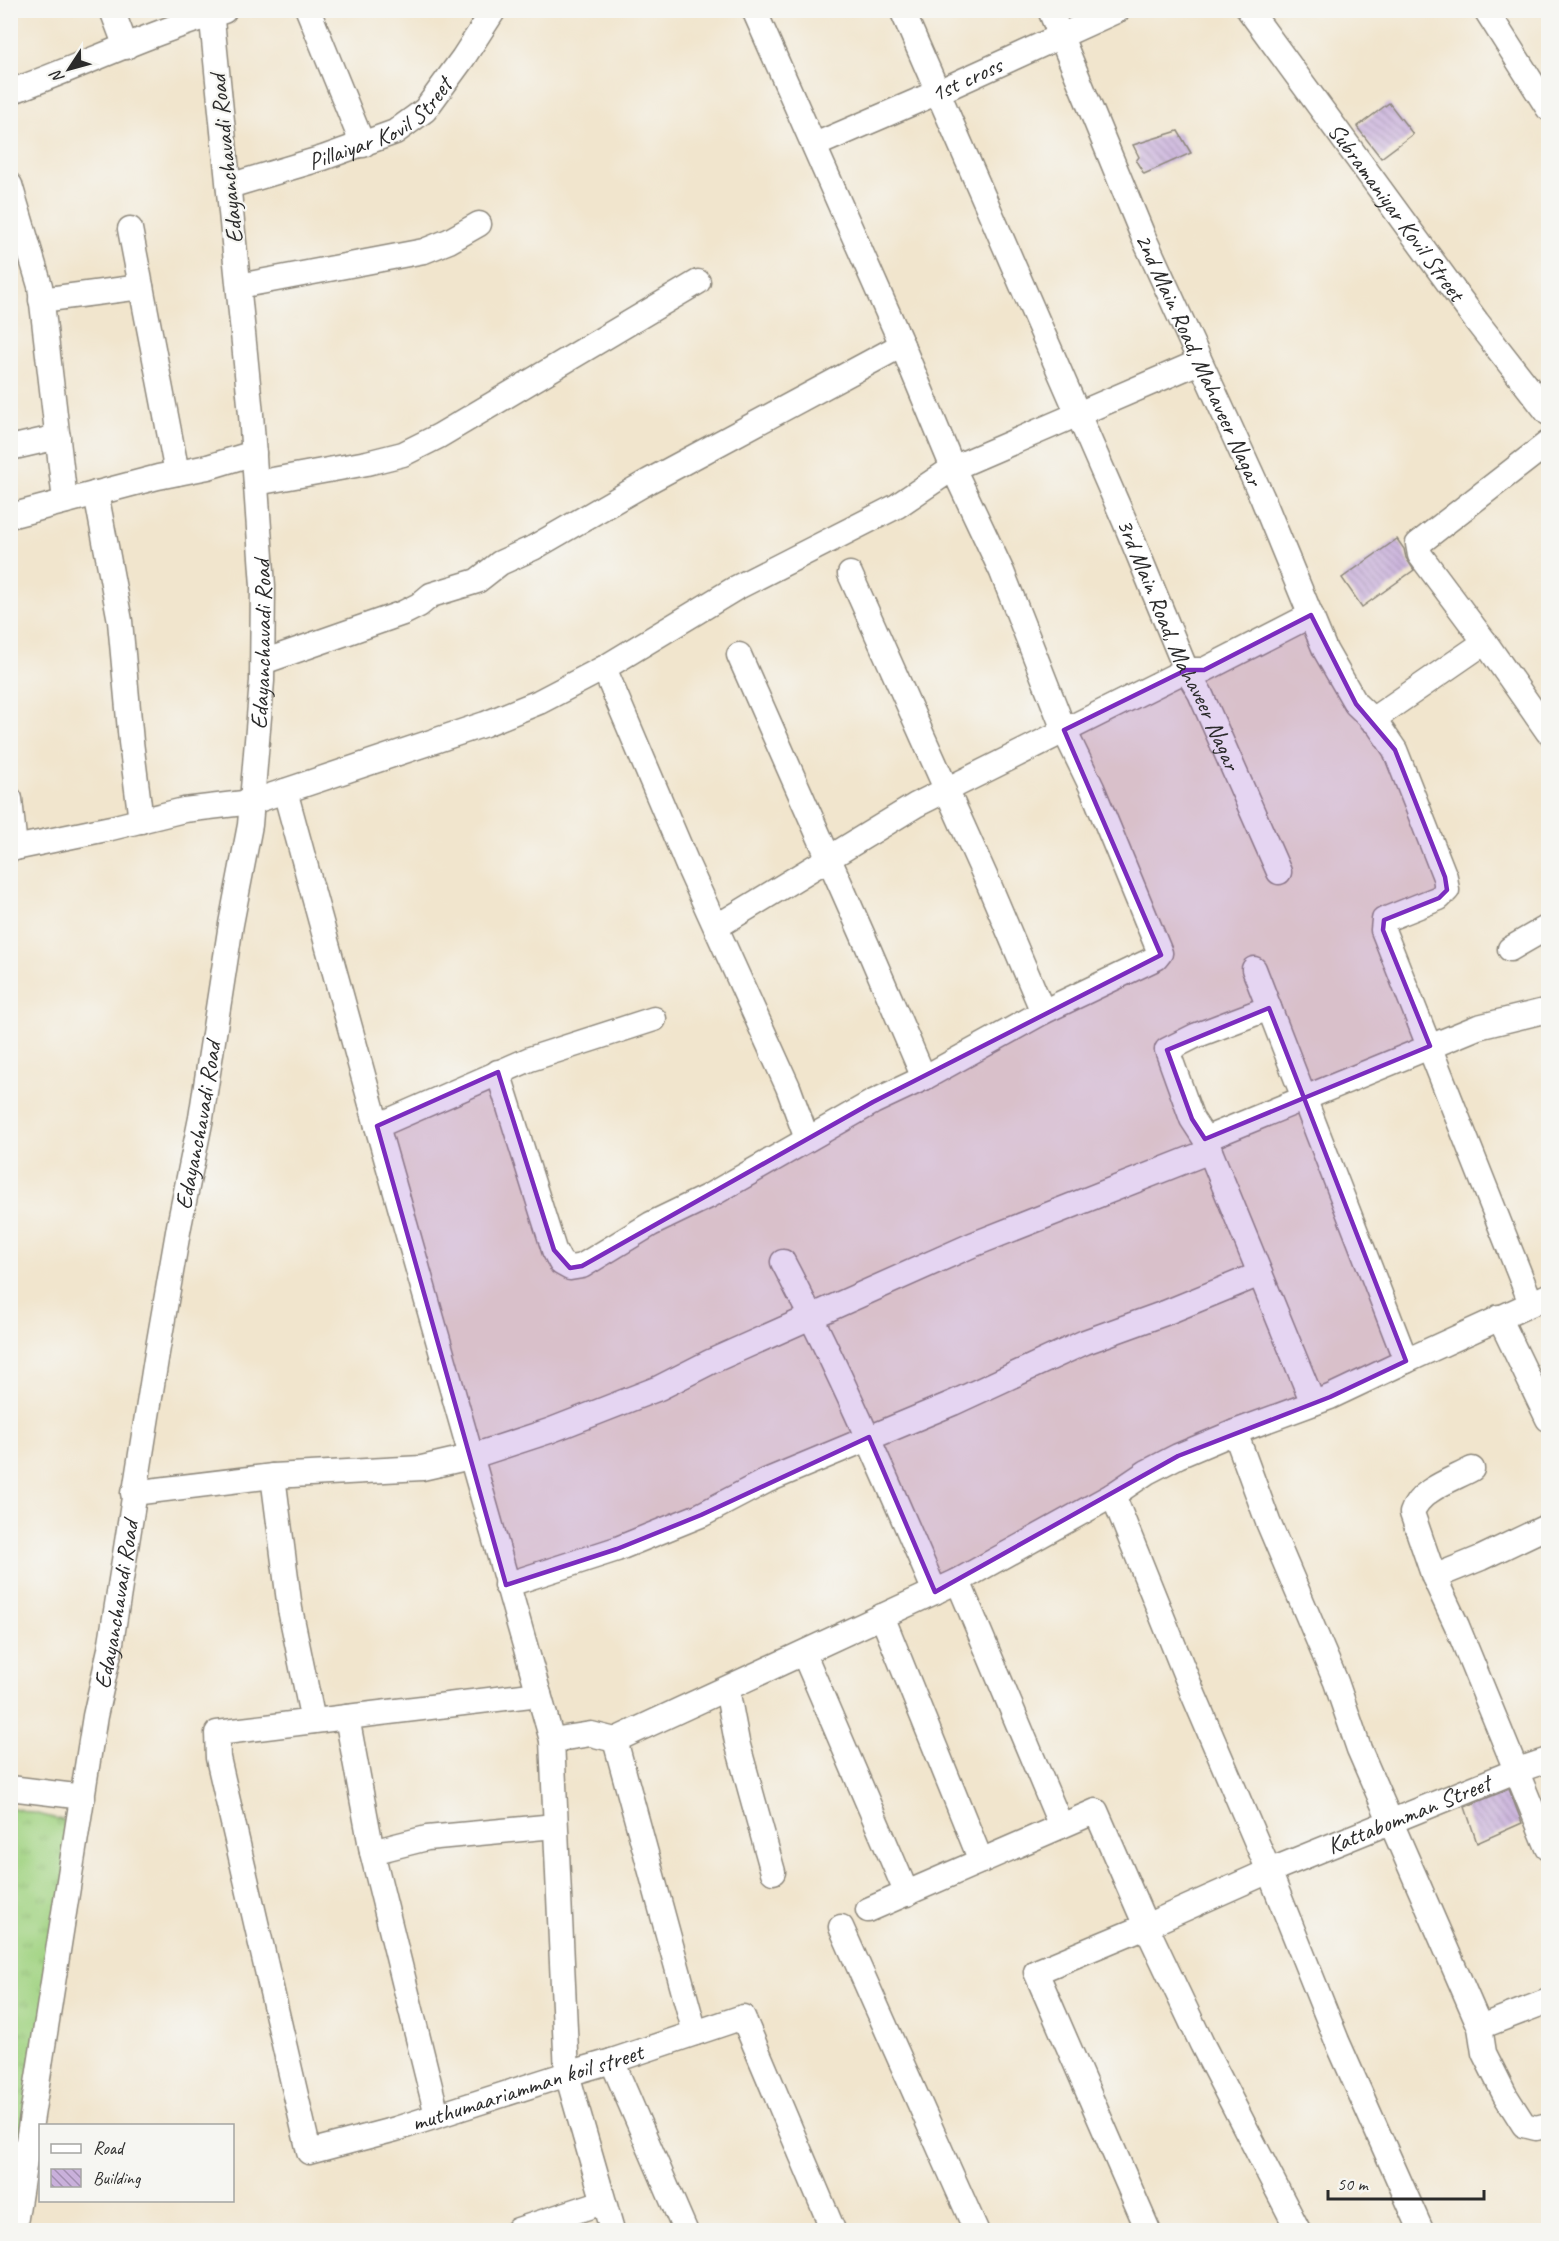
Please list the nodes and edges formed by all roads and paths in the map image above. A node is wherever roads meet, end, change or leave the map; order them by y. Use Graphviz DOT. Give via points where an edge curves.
graph roads {
  1 [pos="112,10"];
  2 [pos="308,10"];
  3 [pos="494,10"];
  4 [pos="754,10"];
  5 [pos="902,10"];
  6 [pos="1050,10"];
  7 [pos="1118,10"];
  8 [pos="1249,10"];
  9 [pos="1486,10"];
  10 [pos="216,12"];
  11 [pos="1061,37"];
  12 [pos="126,47"];
  13 [pos="10,92"];
  14 [pos="938,92"];
  15 [pos="1548,108"];
  16 [pos="363,145"];
  17 [pos="815,145"];
  18 [pos="10,185"];
  19 [pos="229,186"];
  20 [pos="479,225"];
  21 [pos="130,230"];
  22 [pos="698,282"];
  23 [pos="239,286"];
  24 [pos="141,287"];
  25 [pos="41,300"];
  26 [pos="902,345"];
  27 [pos="1199,362"];
  28 [pos="1548,413"];
  29 [pos="1079,415"];
  30 [pos="58,437"];
  31 [pos="1548,443"];
  32 [pos="10,448"];
  33 [pos="254,453"];
  34 [pos="953,468"];
  35 [pos="177,473"];
  36 [pos="256,483"];
  37 [pos="96,493"];
  38 [pos="65,501"];
  39 [pos="10,516"];
  40 [pos="850,574"];
  41 [pos="1311,615"];
  42 [pos="1485,642"];
  43 [pos="739,655"];
  44 [pos="263,662"];
  45 [pos="604,668"];
  46 [pos="1186,670"];
  47 [pos="1364,712"];
  48 [pos="1064,730"];
  49 [pos="1548,732"];
  50 [pos="946,789"];
  51 [pos="285,791"];
  52 [pos="10,799"];
  53 [pos="252,802"];
  54 [pos="141,821"];
  55 [pos="13,848"];
  56 [pos="828,857"];
  57 [pos="1279,872"];
  58 [pos="716,927"];
  59 [pos="1548,927"];
  60 [pos="1510,949"];
  61 [pos="1254,969"];
  62 [pos="1269,1008"];
  63 [pos="1548,1010"];
  64 [pos="1043,1012"];
  65 [pos="654,1018"];
  66 [pos="1430,1046"];
  67 [pos="498,1072"];
  68 [pos="924,1078"];
  69 [pos="1304,1098"];
  70 [pos="377,1126"];
  71 [pos="807,1139"];
  72 [pos="1208,1145"];
  73 [pos="783,1262"];
  74 [pos="1260,1274"];
  75 [pos="1540,1299"];
  76 [pos="812,1317"];
  77 [pos="1499,1317"];
  78 [pos="1406,1361"];
  79 [pos="1313,1403"];
  80 [pos="1548,1419"];
  81 [pos="1235,1432"];
  82 [pos="869,1437"];
  83 [pos="470,1457"];
  84 [pos="1472,1469"];
  85 [pos="273,1476"];
  86 [pos="133,1493"];
  87 [pos="1113,1496"];
  88 [pos="1548,1526"];
  89 [pos="1434,1577"];
  90 [pos="958,1581"];
  91 [pos="506,1585"];
  92 [pos="935,1592"];
  93 [pos="882,1616"];
  94 [pos="804,1654"];
  95 [pos="727,1689"];
  96 [pos="539,1694"];
  97 [pos="347,1717"];
  98 [pos="313,1721"];
  99 [pos="552,1740"];
  100 [pos="615,1740"];
  101 [pos="1548,1760"];
  102 [pos="1518,1770"];
  103 [pos="10,1788"];
  104 [pos="83,1797"];
  105 [pos="1391,1822"];
  106 [pos="555,1826"];
  107 [pos="1061,1826"];
  108 [pos="1548,1848"];
  109 [pos="372,1852"];
  110 [pos="981,1861"];
  111 [pos="1269,1871"];
  112 [pos="773,1872"];
  113 [pos="907,1894"];
  114 [pos="868,1910"];
  115 [pos="1146,1926"];
  116 [pos="841,1927"];
  117 [pos="1548,2001"];
  118 [pos="1479,2027"];
  119 [pos="695,2033"];
  120 [pos="612,2061"];
  121 [pos="567,2074"];
  122 [pos="437,2115"];
  123 [pos="1548,2126"];
  124 [pos="603,2202"];
  125 [pos="14,2230"];
  126 [pos="518,2230"];
  127 [pos="612,2230"];
  128 [pos="685,2230"];
  129 [pos="833,2230"];
  130 [pos="976,2230"];
  131 [pos="1148,2230"];
  132 [pos="1298,2230"];
  133 [pos="1421,2230"];
  1 -- 12 [label="street"];
  2 -- 16 [label="street"];
  3 -- 16 [label="street, Pillaiyar Kovil Street" via="425,110 395,132"];
  4 -- 17 [label="street"];
  5 -- 14 [label="street, 3rd Main Road, Mahaveer Nagar"];
  6 -- 11 [label="street, 2nd Main Road, Mahaveer Nagar"];
  7 -- 11 [label="street, 1st cross"];
  8 -- 28 [label="street, Subramaniyar Kovil Street"];
  9 -- 15 [label="street"];
  10 -- 12 [label="street"];
  10 -- 19 [label="street, Edayanchavadi Road"];
  11 -- 14 [label="street, 1st cross"];
  11 -- 27 [label="street, 2nd Main Road, Mahaveer Nagar" via="1090,113"];
  12 -- 13 [label="street"];
  14 -- 17 [label="street, 1st cross"];
  14 -- 29 [label="street, 3rd Main Road, Mahaveer Nagar"];
  16 -- 19 [label="street, Pillaiyar Kovil Street"];
  17 -- 26 [label="street"];
  18 -- 25 [label="street"];
  19 -- 23 [label="street, Edayanchavadi Road"];
  20 -- 23 [label="street" via="424,251"];
  21 -- 24 [label="street"];
  22 -- 36 [label="street" via="403,454"];
  23 -- 33 [label="street, Edayanchavadi Road"];
  24 -- 25 [label="street"];
  24 -- 35 [label="street"];
  25 -- 30 [label="street"];
  26 -- 34 [label="street"];
  26 -- 44 [label="street" via="500,563 477,581 431,595 402,613"];
  27 -- 29 [label="street"];
  27 -- 41 [label="street, 2nd Main Road, Mahaveer Nagar"];
  29 -- 34 [label="street"];
  29 -- 46 [label="street, 3rd Main Road, Mahaveer Nagar"];
  30 -- 32 [label="street"];
  30 -- 38 [label="street"];
  31 -- 42 [label="street" via="1418,544 1424,561"];
  33 -- 35 [label="street"];
  33 -- 36 [label="street, Edayanchavadi Road"];
  34 -- 45 [label="street" via="897,506 736,588"];
  34 -- 48 [label="street" via="1002,572"];
  35 -- 37 [label="street"];
  36 -- 44 [label="street, Edayanchavadi Road"];
  37 -- 38 [label="street"];
  37 -- 54 [label="street" via="120,621"];
  38 -- 39 [label="street"];
  40 -- 50 [label="street"];
  41 -- 46 [label="street" via="1204,670"];
  41 -- 47 [label="street, 2nd Main Road, Mahaveer Nagar" via="1325,650"];
  42 -- 47 [label="street"];
  42 -- 49 [label="street"];
  43 -- 56 [label="street"];
  44 -- 53 [label="street, Edayanchavadi Road"];
  45 -- 51 [label="street" via="539,702 485,724"];
  45 -- 58 [label="street"];
  46 -- 48 [label="street"];
  46 -- 57 [label="street, 3rd Main Road, Mahaveer Nagar" via="1200,693"];
  47 -- 66 [label="street, 2nd Main Road, Mahaveer Nagar" via="1395,750 1446,877 1447,890 1439,898 1384,920 1383,930"];
  48 -- 50 [label="street"];
  48 -- 64 [label="street" via="1160,953"];
  50 -- 56 [label="street"];
  50 -- 64 [label="street"];
  51 -- 53 [label="street"];
  51 -- 70 [label="street"];
  52 -- 55 [label="street"];
  53 -- 54 [label="street" via="184,810"];
  53 -- 86 [label="street, Edayanchavadi Road" via="201,1118"];
  54 -- 55 [label="street"];
  56 -- 58 [label="street"];
  56 -- 68 [label="street"];
  58 -- 71 [label="street" via="788,1087"];
  59 -- 60 [label="street"];
  61 -- 62 [label="street"];
  62 -- 69 [label="street"];
  62 -- 72 [label="street" via="1167,1050 1192,1119"];
  63 -- 66 [label="street" via="1478,1027"];
  64 -- 68 [label="street"];
  65 -- 67 [label="street"];
  66 -- 69 [label="street"];
  66 -- 75 [label="street"];
  67 -- 70 [label="street"];
  67 -- 71 [label="street" via="554,1250 561,1263 570,1268 582,1266"];
  68 -- 71 [label="street"];
  69 -- 72 [label="street"];
  69 -- 78 [label="street"];
  70 -- 83 [label="street"];
  72 -- 74 [label="street"];
  72 -- 76 [label="street"];
  73 -- 76 [label="street"];
  74 -- 79 [label="street"];
  74 -- 82 [label="street" via="1085,1342"];
  75 -- 77 [label="street"];
  76 -- 82 [label="street"];
  76 -- 83 [label="street" via="659,1388"];
  77 -- 78 [label="street"];
  77 -- 80 [label="street"];
  78 -- 79 [label="street"];
  79 -- 81 [label="street"];
  81 -- 87 [label="street" via="1147,1472"];
  81 -- 105 [label="street"];
  82 -- 91 [label="street" via="766,1481 701,1515 617,1549"];
  82 -- 92 [label="street"];
  83 -- 85 [label="street" via="422,1468"];
  83 -- 91 [label="street"];
  84 -- 89 [label="street" via="1415,1503 1412,1513"];
  85 -- 86 [label="street"];
  85 -- 98 [label="street" via="290,1609"];
  86 -- 104 [label="street, Edayanchavadi Road"];
  87 -- 90 [label="street"];
  87 -- 111 [label="street"];
  88 -- 89 [label="street"];
  89 -- 102 [label="street"];
  90 -- 92 [label="street"];
  90 -- 107 [label="street"];
  91 -- 96 [label="street"];
  92 -- 93 [label="street"];
  93 -- 94 [label="street"];
  93 -- 110 [label="street"];
  94 -- 95 [label="street"];
  94 -- 113 [label="street"];
  95 -- 100 [label="street"];
  95 -- 112 [label="street" via="737,1742"];
  96 -- 97 [label="street"];
  96 -- 99 [label="street"];
  97 -- 98 [label="street"];
  97 -- 109 [label="street"];
  98 -- 122 [label="street, muthumaariamman koil street" via="217,1733 220,1769 309,2152"];
  99 -- 100 [label="street" via="591,1734"];
  99 -- 106 [label="street"];
  100 -- 119 [label="street"];
  101 -- 102 [label="street, Kattabomman Street"];
  102 -- 105 [label="street, Kattabomman Street"];
  102 -- 108 [label="street"];
  103 -- 104 [label="street"];
  104 -- 125 [label="street, Edayanchavadi Road"];
  105 -- 111 [label="street, Kattabomman Street"];
  105 -- 118 [label="street"];
  106 -- 109 [label="street" via="427,1838"];
  106 -- 121 [label="street"];
  107 -- 110 [label="street"];
  107 -- 115 [label="street" via="1096,1811"];
  109 -- 122 [label="street"];
  110 -- 113 [label="street"];
  111 -- 115 [label="street, Kattabomman Street"];
  111 -- 133 [label="street" via="1337,2041"];
  113 -- 114 [label="street"];
  115 -- 131 [label="street, Kattabomman Street" via="1036,1972"];
  115 -- 132 [label="street"];
  116 -- 130 [label="street"];
  117 -- 118 [label="street"];
  118 -- 123 [label="street" via="1484,2053 1524,2125"];
  119 -- 120 [label="street, muthumaariamman koil street"];
  119 -- 129 [label="street, muthumaariamman koil street" via="742,2017"];
  120 -- 121 [label="street, muthumaariamman koil street"];
  120 -- 128 [label="street"];
  121 -- 122 [label="street, muthumaariamman koil street"];
  121 -- 124 [label="street"];
  124 -- 126 [label="street"];
  124 -- 127 [label="street"];
}
